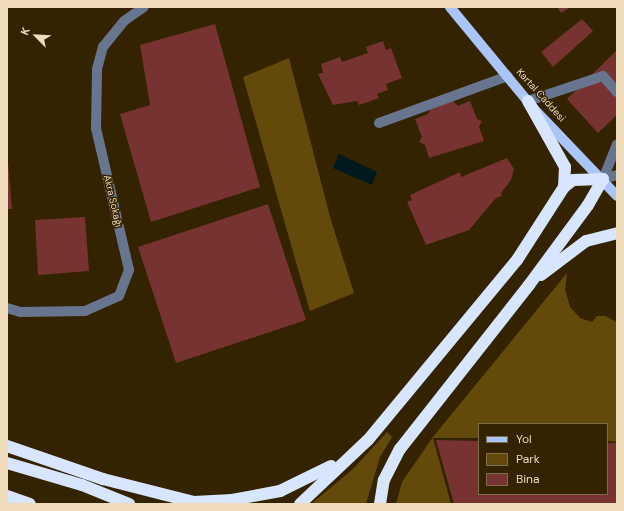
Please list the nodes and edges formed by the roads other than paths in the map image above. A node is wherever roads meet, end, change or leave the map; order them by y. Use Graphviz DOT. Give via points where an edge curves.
graph roads {
  1 [pos="144,7"];
  2 [pos="450,7"];
  3 [pos="508,76"];
  4 [pos="617,92"];
  5 [pos="528,101"];
  6 [pos="379,123"];
  7 [pos="617,146"];
  8 [pos="617,175"];
  9 [pos="603,179"];
  10 [pos="564,187"];
  11 [pos="617,196"];
  12 [pos="617,233"];
  13 [pos="529,285"];
  14 [pos="7,308"];
  15 [pos="368,440"];
  16 [pos="7,446"];
  17 [pos="7,463"];
  18 [pos="384,480"];
  19 [pos="7,496"];
  20 [pos="30,504"];
  21 [pos="129,504"];
  22 [pos="300,504"];
  23 [pos="380,504"];
  24 [pos="385,504"];
  1 -- 14 [label="street, Akra Sokağı" via="124,21 103,47 97,69 96,128 130,270 119,296 85,311 20,312"];
  2 -- 3 [label="main road, Kartal Caddesi"];
  3 -- 5 [label="main road, Kartal Caddesi"];
  3 -- 6 [label="street"];
  4 -- 5 [label="street" via="603,76"];
  5 -- 9 [label="main road, Kartal Caddesi"];
  5 -- 10 [label="highway" via="565,167"];
  7 -- 9 [label="street"];
  8 -- 9 [label="street"];
  9 -- 10 [label="highway" via="573,180"];
  9 -- 11 [label="main road, Kartal Caddesi"];
  9 -- 13 [label="highway" via="588,205"];
  10 -- 15 [label="highway" via="517,260"];
  12 -- 13 [label="highway" via="586,241"];
  13 -- 18 [label="highway" via="400,449"];
  15 -- 16 [label="highway" via="327,469 280,491 232,500 194,502 110,481"];
  15 -- 22 [label="highway"];
  17 -- 21 [label="highway" via="82,485"];
  18 -- 23 [label="highway"];
  18 -- 24 [label="highway"];
  19 -- 20 [label="highway"];
}
